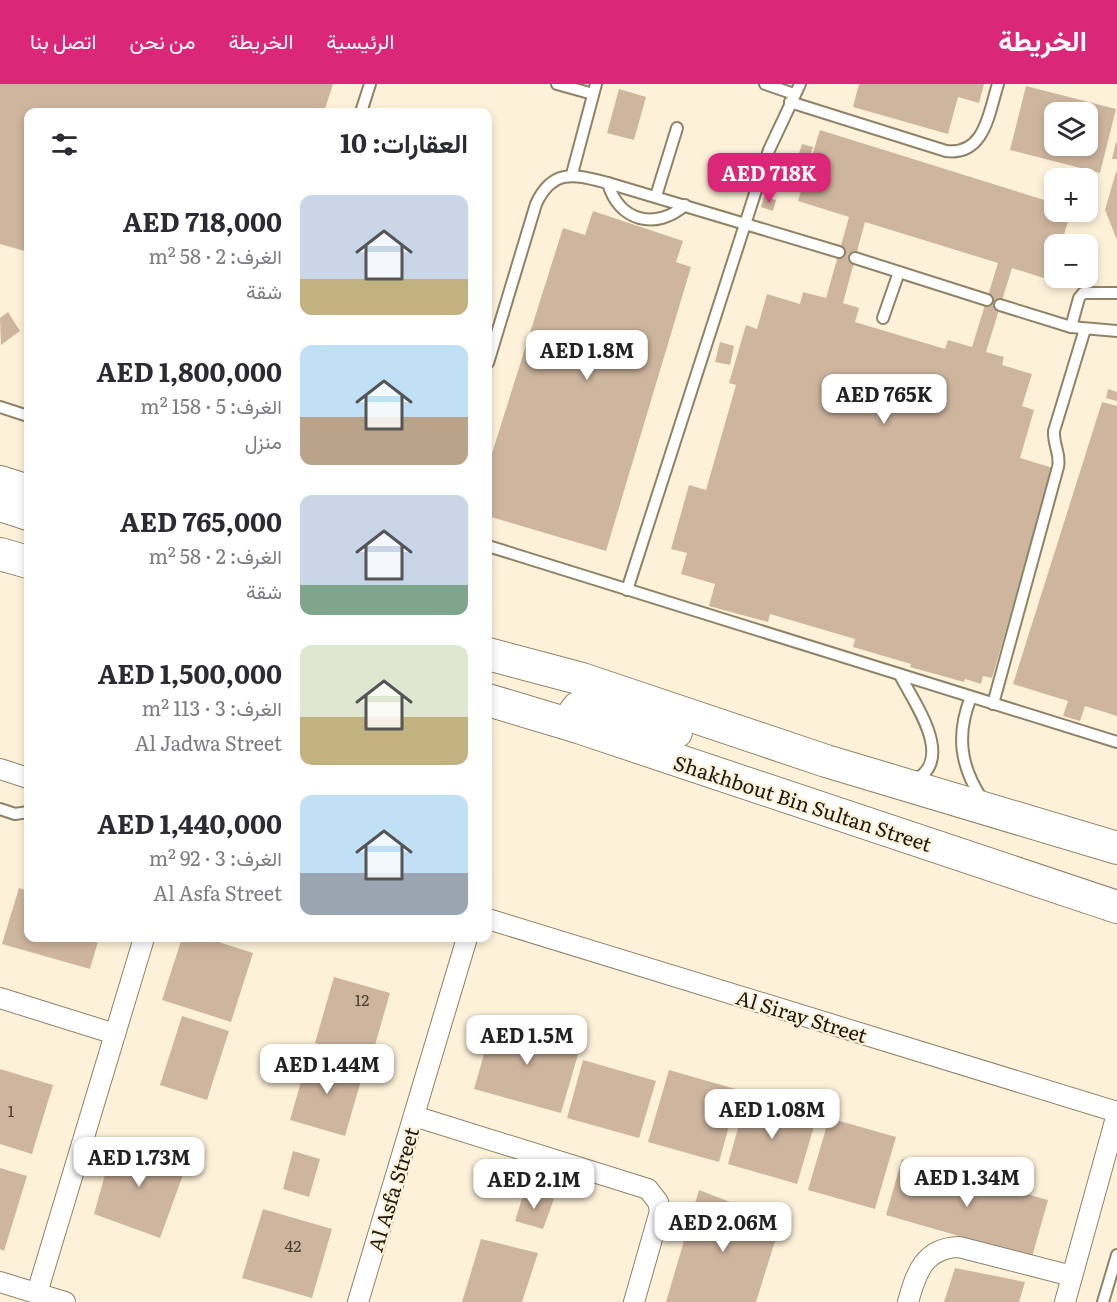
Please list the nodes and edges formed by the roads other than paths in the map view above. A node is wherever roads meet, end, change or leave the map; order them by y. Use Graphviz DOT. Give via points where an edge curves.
graph roads {
  1 [pos="370,84"];
  2 [pos="557,84"];
  3 [pos="765,84"];
  4 [pos="998,84"];
  5 [pos="594,89"];
  6 [pos="795,93"];
  7 [pos="362,108"];
  8 [pos="677,128"];
  9 [pos="572,174"];
  10 [pos="608,183"];
  11 [pos="656,196"];
  12 [pos="685,205"];
  13 [pos="744,222"];
  14 [pos="839,252"];
  15 [pos="855,258"];
  16 [pos="899,272"];
  17 [pos="1117,293"];
  18 [pos="987,300"];
  19 [pos="1000,305"];
  20 [pos="883,318"];
  21 [pos="1071,327"];
  22 [pos="1085,329"];
  23 [pos="1117,331"];
  24 [pos="492,350"];
  25 [pos="0,407"];
  26 [pos="24,415"];
  27 [pos="0,482"];
  28 [pos="24,490"];
  29 [pos="0,505"];
  30 [pos="24,513"];
  31 [pos="492,548"];
  32 [pos="0,554"];
  33 [pos="24,561"];
  34 [pos="627,590"];
  35 [pos="492,655"];
  36 [pos="900,675"];
  37 [pos="971,697"];
  38 [pos="492,701"];
  39 [pos="993,704"];
  40 [pos="578,727"];
  41 [pos="1117,742"];
  42 [pos="826,761"];
  43 [pos="0,770"];
  44 [pos="24,777"];
  45 [pos="905,785"];
  46 [pos="0,809"];
  47 [pos="24,813"];
  48 [pos="994,813"];
  49 [pos="1110,841"];
  50 [pos="1110,909"];
  51 [pos="492,920"];
  52 [pos="143,942"];
  53 [pos="466,942"];
  54 [pos="0,998"];
  55 [pos="115,1034"];
  56 [pos="1117,1113"];
  57 [pos="414,1116"];
  58 [pos="1112,1153"];
  59 [pos="1117,1255"];
  60 [pos="1072,1276"];
  61 [pos="0,1282"];
  62 [pos="37,1293"];
  63 [pos="65,1302"];
  64 [pos="358,1302"];
  65 [pos="634,1302"];
  66 [pos="908,1302"];
  67 [pos="1065,1302"];
  68 [pos="1103,1302"];
  1 -- 7 [label="lane"];
  2 -- 5 [label="lane"];
  3 -- 6 [label="lane"];
  4 -- 6 [label="lane" via="981,135 973,146 960,152 946,151"];
  5 -- 9 [label="lane"];
  6 -- 13 [label="lane" via="769,150"];
  8 -- 11 [label="lane"];
  9 -- 10 [label="lane"];
  9 -- 24 [label="lane" via="553,182 536,204"];
  10 -- 11 [label="lane"];
  10 -- 12 [label="lane" via="616,203 634,217 667,218"];
  11 -- 12 [label="lane"];
  12 -- 13 [label="lane"];
  13 -- 14 [label="lane"];
  13 -- 34 [label="lane"];
  15 -- 16 [label="lane"];
  16 -- 18 [label="lane"];
  16 -- 20 [label="lane"];
  17 -- 21 [label="lane" via="1083,293"];
  19 -- 21 [label="lane"];
  21 -- 22 [label="lane"];
  22 -- 23 [label="lane"];
  22 -- 39 [label="lane" via="1054,432 1058,467"];
  25 -- 26 [label="lane"];
  27 -- 28 [label="main road"];
  29 -- 30 [label="main road"];
  31 -- 34 [label="lane"];
  32 -- 33 [label="main road"];
  34 -- 36 [label="lane"];
  35 -- 42 [label="main road" via="582,680"];
  36 -- 37 [label="lane"];
  36 -- 45 [label="lane" via="934,750 926,773"];
  37 -- 39 [label="lane"];
  37 -- 48 [label="lane" via="962,727 963,758 974,788"];
  38 -- 40 [label="main road, Shakhbout Bin Sultan Street"];
  39 -- 41 [label="lane"];
  40 -- 42 [label="main road" via="572,716 584,707 762,756"];
  40 -- 50 [label="main road, Shakhbout Bin Sultan Street"];
  42 -- 45 [label="main road"];
  43 -- 44 [label="street"];
  45 -- 48 [label="main road"];
  46 -- 47 [label="lane"];
  48 -- 49 [label="main road"];
  51 -- 56 [label="street, Al Siray Street"];
  52 -- 55 [label="street"];
  53 -- 57 [label="street, Al Asfa Street"];
  54 -- 55 [label="street"];
  55 -- 62 [label="street"];
  56 -- 58 [label="street"];
  57 -- 64 [label="street, Al Asfa Street"];
  57 -- 65 [label="street" via="648,1189 658,1202 658,1219"];
  58 -- 60 [label="street"];
  59 -- 68 [label="lane"];
  60 -- 66 [label="street" via="950,1247 934,1252 922,1263"];
  60 -- 67 [label="street"];
  61 -- 62 [label="street"];
  62 -- 63 [label="street"];
}
